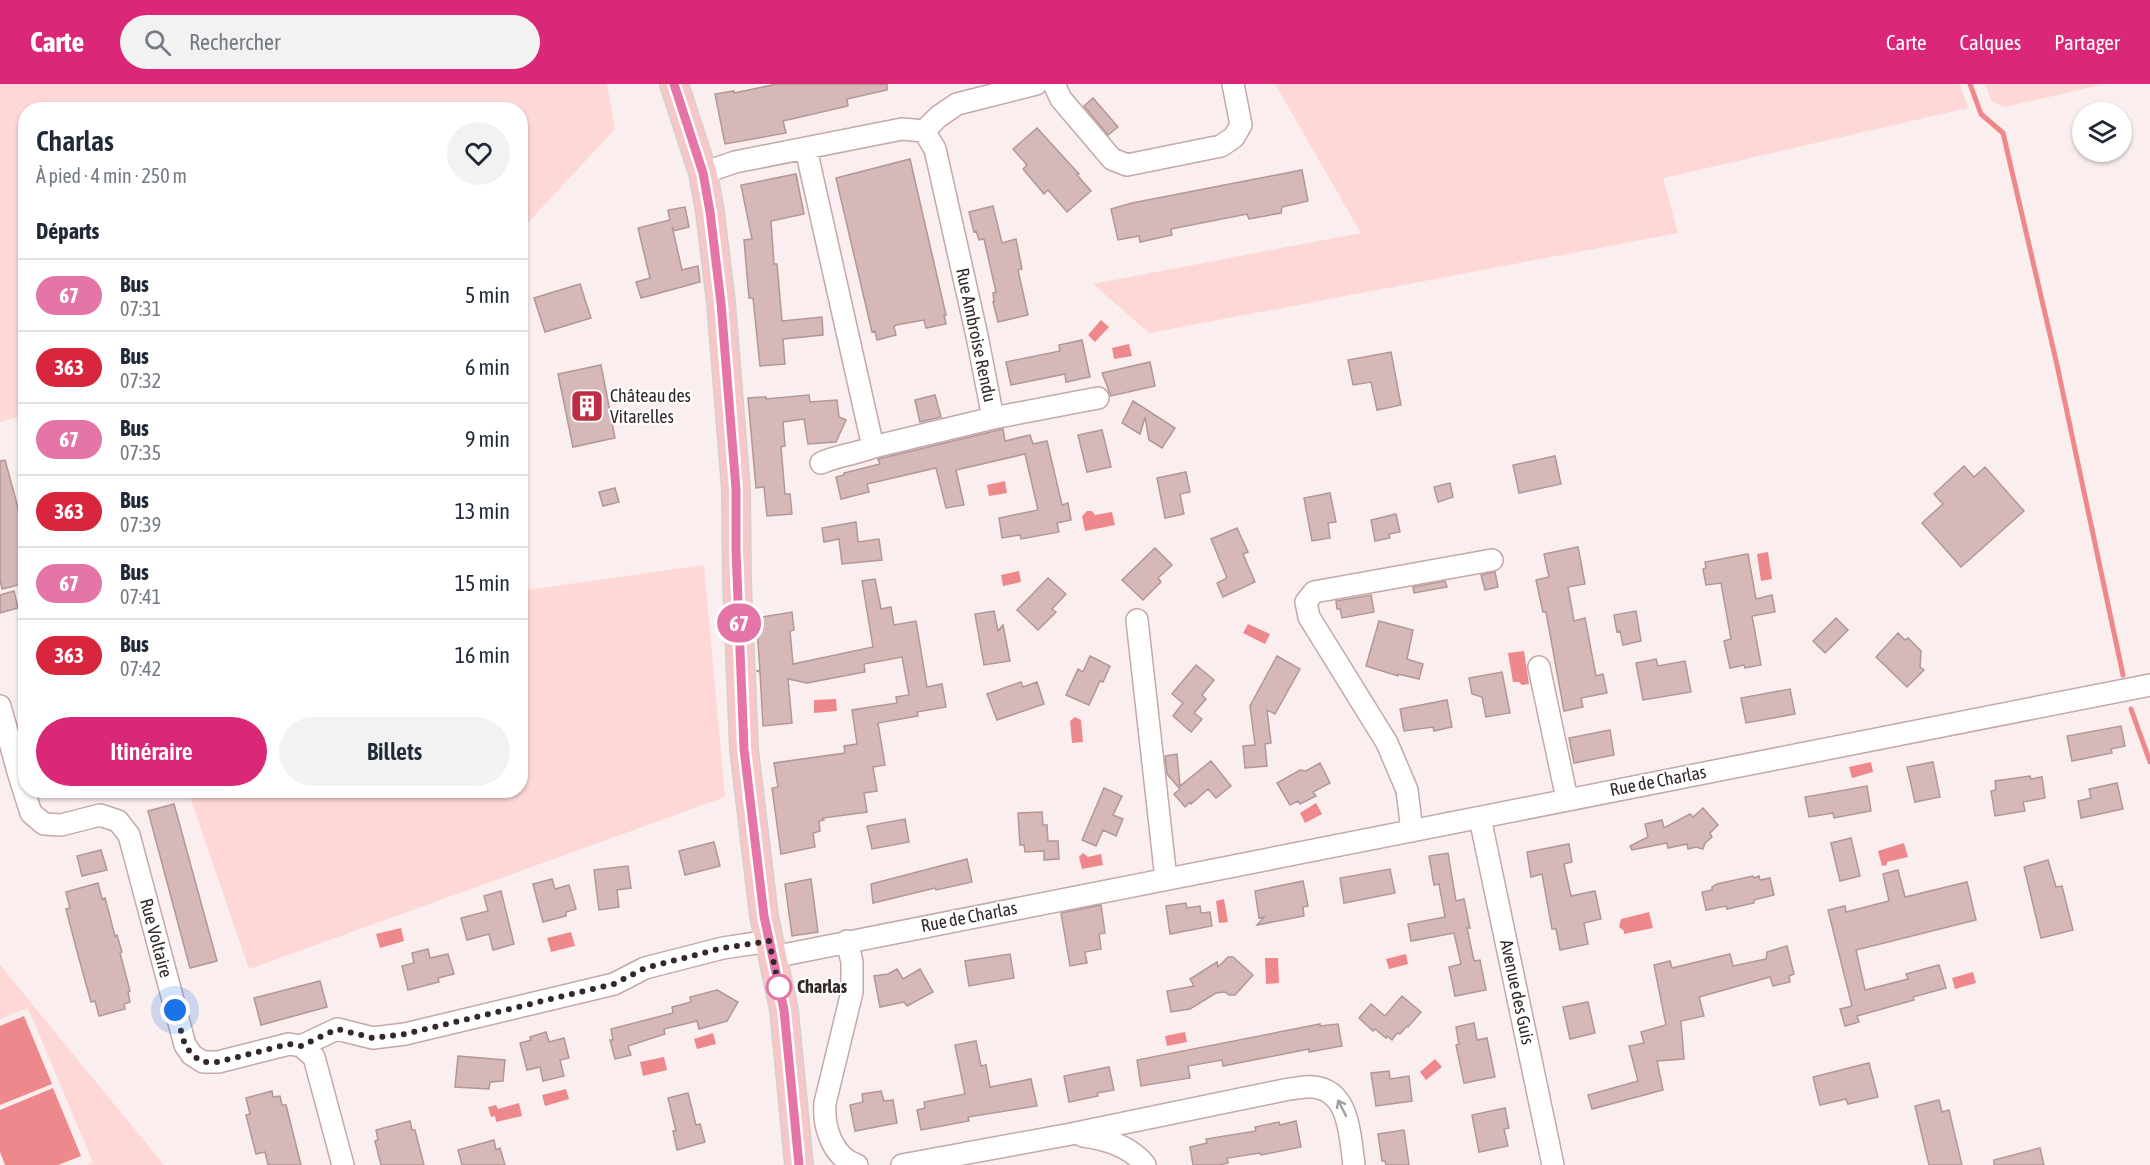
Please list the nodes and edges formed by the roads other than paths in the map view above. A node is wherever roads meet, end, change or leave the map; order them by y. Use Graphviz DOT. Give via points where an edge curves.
graph roads {
  1 [pos="674,84"];
  2 [pos="1036,84"];
  3 [pos="1054,84"];
  4 [pos="1233,84"];
  5 [pos="924,131"];
  6 [pos="806,149"];
  7 [pos="703,173"];
  8 [pos="1098,398"];
  9 [pos="993,418"];
  10 [pos="873,447"];
  11 [pos="821,463"];
  12 [pos="1492,560"];
  13 [pos="1137,620"];
  14 [pos="1539,667"];
  15 [pos="2150,686"];
  16 [pos="0,706"];
  17 [pos="18,771"];
  18 [pos="26,798"];
  19 [pos="1567,799"];
  20 [pos="1480,819"];
  21 [pos="1412,831"];
  22 [pos="1166,879"];
  23 [pos="847,941"];
  24 [pos="771,949"];
  25 [pos="301,1046"];
  26 [pos="1164,1115"];
  27 [pos="1071,1134"];
  28 [pos="1141,1160"];
  29 [pos="343,1165"];
  30 [pos="799,1165"];
  31 [pos="857,1165"];
  32 [pos="902,1165"];
  33 [pos="1354,1165"];
  34 [pos="1553,1165"];
  1 -- 7 [label="main road"];
  2 -- 5 [label="street" via="957,104"];
  3 -- 4 [label="street" via="1061,99 1112,159 1127,165 1221,146 1234,137 1240,125"];
  5 -- 6 [label="street" via="902,129"];
  5 -- 9 [label="street, Rue Ambroise Rendu" via="935,149"];
  6 -- 7 [label="street" via="735,162"];
  6 -- 10 [label="street"];
  7 -- 24 [label="main road" via="732,422 744,749"];
  8 -- 9 [label="street"];
  9 -- 10 [label="street, Rue Ambroise Rendu"];
  10 -- 11 [label="street, Rue Ambroise Rendu"];
  12 -- 21 [label="street" via="1314,592 1306,602 1309,617 1387,743 1407,790"];
  13 -- 22 [label="street"];
  14 -- 19 [label="street"];
  15 -- 19 [label="street, Rue de Charlas"];
  16 -- 17 [label="street, Rue Voltaire"];
  18 -- 25 [label="street, Rue Voltaire" via="31,813 44,824 61,825 100,815 118,821 129,836 185,1045 192,1055 203,1062 218,1062 289,1044"];
  19 -- 20 [label="street, Rue de Charlas"];
  20 -- 21 [label="street, Rue de Charlas"];
  20 -- 34 [label="street, Avenue des Guis"];
  21 -- 22 [label="street, Rue de Charlas"];
  22 -- 23 [label="street, Rue de Charlas"];
  23 -- 24 [label="street, Rue de Charlas"];
  23 -- 31 [label="street" via="852,992 824,1118 834,1148"];
  24 -- 25 [label="street, Rue de Charlas" via="723,948 645,968 614,984 405,1034 373,1038 337,1029"];
  24 -- 30 [label="main road" via="784,1010"];
  25 -- 29 [label="street" via="314,1057"];
  26 -- 27 [label="street"];
  26 -- 28 [label="street" via="1148,1125 1142,1136"];
  33 -- 26 [label="street, one-way" via="1346,1114 1339,1101 1314,1087"];
  27 -- 28 [label="street" via="1111,1141"];
  27 -- 32 [label="street"];
}
